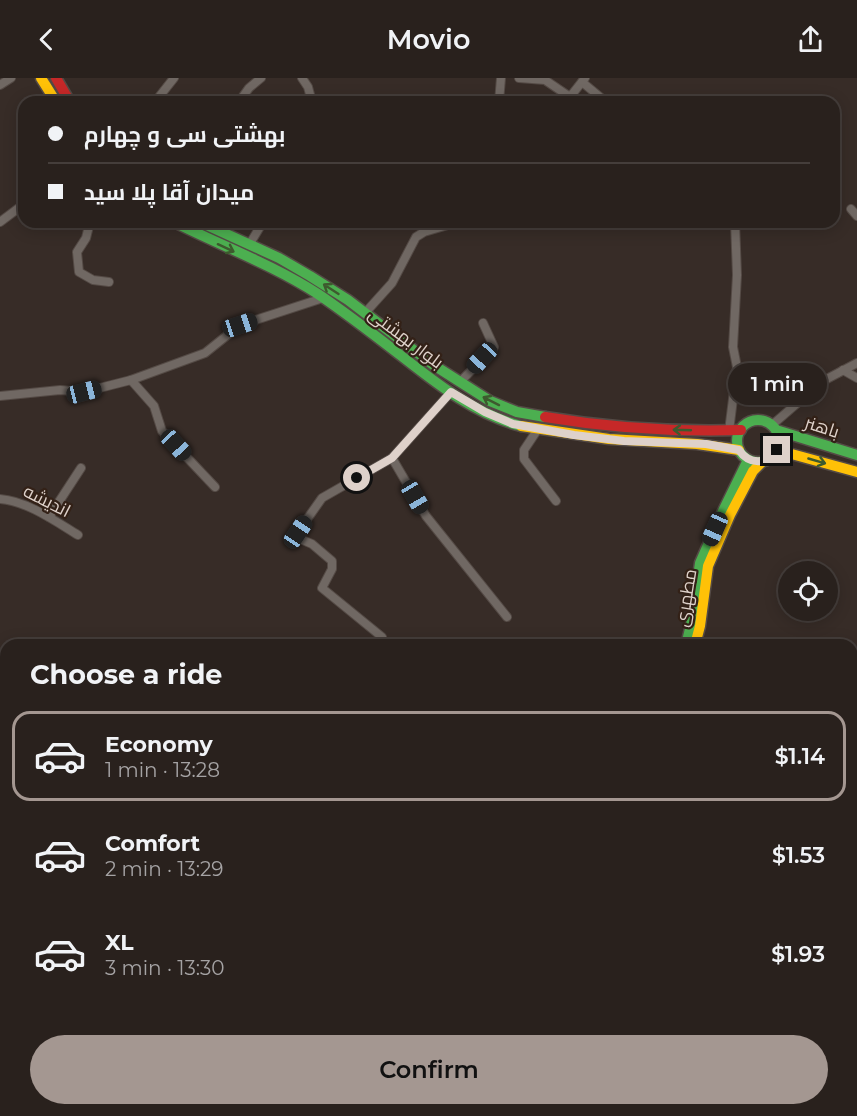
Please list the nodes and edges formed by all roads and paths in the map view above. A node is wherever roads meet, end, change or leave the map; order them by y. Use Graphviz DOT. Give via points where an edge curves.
graph roads {
  1 [pos="11,78"];
  2 [pos="41,78"];
  3 [pos="56,78"];
  4 [pos="174,78"];
  5 [pos="261,78"];
  6 [pos="302,78"];
  7 [pos="501,78"];
  8 [pos="519,78"];
  9 [pos="583,80"];
  10 [pos="0,85"];
  11 [pos="52,96"];
  12 [pos="66,96"];
  13 [pos="160,96"];
  14 [pos="243,96"];
  15 [pos="310,96"];
  16 [pos="500,96"];
  17 [pos="568,96"];
  18 [pos="571,96"];
  19 [pos="600,96"];
  20 [pos="18,208"];
  21 [pos="851,209"];
  22 [pos="857,216"];
  23 [pos="0,222"];
  24 [pos="88,228"];
  25 [pos="186,228"];
  26 [pos="213,228"];
  27 [pos="259,228"];
  28 [pos="438,228"];
  29 [pos="735,228"];
  30 [pos="249,245"];
  31 [pos="109,282"];
  32 [pos="323,298"];
  33 [pos="365,313"];
  34 [pos="483,323"];
  35 [pos="857,363"];
  36 [pos="843,370"];
  37 [pos="857,378"];
  38 [pos="131,380"];
  39 [pos="460,382"];
  40 [pos="451,392"];
  41 [pos="0,396"];
  42 [pos="774,428"];
  43 [pos="538,429"];
  44 [pos="741,430"];
  45 [pos="729,431"];
  46 [pos="739,450"];
  47 [pos="777,450"];
  48 [pos="857,455"];
  49 [pos="392,458"];
  50 [pos="748,460"];
  51 [pos="762,462"];
  52 [pos="81,468"];
  53 [pos="857,472"];
  54 [pos="215,487"];
  55 [pos="0,499"];
  56 [pos="556,501"];
  57 [pos="49,517"];
  58 [pos="78,535"];
  59 [pos="507,617"];
  60 [pos="381,637"];
  61 [pos="688,639"];
  62 [pos="697,639"];
  1 -- 10 [label="street"];
  2 -- 11 [label="main road"];
  3 -- 12 [label="main road"];
  4 -- 13 [label="street"];
  5 -- 14 [label="street"];
  6 -- 15 [label="street"];
  7 -- 16 [label="street"];
  8 -- 17 [label="street" via="545,81"];
  9 -- 18 [label="street"];
  9 -- 19 [label="street"];
  20 -- 23 [label="street"];
  21 -- 22 [label="street"];
  24 -- 31 [label="street" via="76,252 79,272 93,280"];
  25 -- 32 [label="main road, بلوار بهشتی, one-way" via="273,269"];
  26 -- 30 [label="main road, بلوار بهشتی"];
  27 -- 30 [label="street"];
  28 -- 33 [label="street" via="416,237 392,283"];
  29 -- 45 [label="street" via="733,347 737,367"];
  33 -- 30 [label="main road, بلوار بهشتی, one-way" via="310,276"];
  32 -- 38 [label="street" via="240,325 205,353"];
  32 -- 40 [label="main road, بلوار بهشتی"];
  33 -- 39 [label="main road, بلوار بهشتی"];
  34 -- 39 [label="street" via="494,347"];
  35 -- 36 [label="street"];
  36 -- 37 [label="street"];
  36 -- 42 [label="street" via="823,381"];
  38 -- 41 [label="street" via="84,392 60,390"];
  38 -- 54 [label="street" via="154,406 162,431"];
  45 -- 39 [label="main road, بلوار بهشتی, one-way" via="625,428 546,418 490,401"];
  40 -- 43 [label="main road, بلوار بهشتی" via="513,424"];
  40 -- 49 [label="street"];
  42 -- 44 [label="main road" via="759,420"];
  42 -- 47 [label="main road" via="779,437"];
  42 -- 48 [label="main road, باهنر"];
  43 -- 46 [label="main road, بلوار بهشتی"];
  43 -- 56 [label="street" via="524,450 524,459"];
  44 -- 45 [label="main road, بلوار بهشتی"];
  44 -- 46 [label="main road"];
  46 -- 50 [label="main road"];
  47 -- 51 [label="main road"];
  47 -- 53 [label="main road, باهنر, one-way"];
  49 -- 59 [label="street" via="426,516"];
  49 -- 60 [label="street" via="322,498 298,532 298,538 332,561 322,588"];
  50 -- 51 [label="main road"];
  50 -- 61 [label="main road, مطهری" via="700,563"];
  51 -- 62 [label="main road, مطهری" via="753,471 730,515 708,566"];
  52 -- 57 [label="street"];
  55 -- 57 [label="street, اندیشه" via="13,500"];
  57 -- 58 [label="street, اندیشه"];
}
